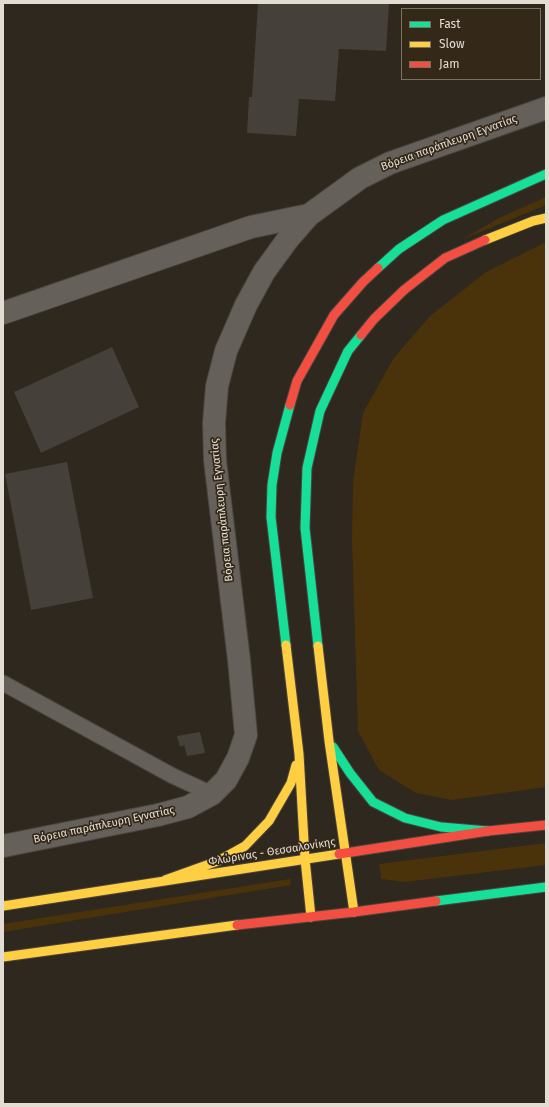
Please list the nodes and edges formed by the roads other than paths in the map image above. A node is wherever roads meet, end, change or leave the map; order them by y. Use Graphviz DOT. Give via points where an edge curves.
graph roads {
  1 [pos="546,108"];
  2 [pos="546,174"];
  3 [pos="309,215"];
  4 [pos="546,218"];
  5 [pos="3,313"];
  6 [pos="3,683"];
  7 [pos="329,741"];
  8 [pos="299,754"];
  9 [pos="212,794"];
  10 [pos="546,825"];
  11 [pos="488,831"];
  12 [pos="3,846"];
  13 [pos="346,852"];
  14 [pos="305,859"];
  15 [pos="165,880"];
  16 [pos="546,887"];
  17 [pos="3,906"];
  18 [pos="354,912"];
  19 [pos="311,916"];
  20 [pos="3,957"];
  1 -- 3 [label="street, Βόρεια παράπλευρη Εγνατίας" via="390,162 360,178"];
  2 -- 8 [label="main road" via="443,220 399,249 363,282 334,315 297,381 277,453 271,517"];
  3 -- 5 [label="street" via="251,227"];
  3 -- 9 [label="street, Βόρεια παράπλευρη Εγνατίας" via="264,272 226,351 217,386 215,460 246,735 238,758 226,780"];
  4 -- 7 [label="main road" via="497,235 445,258 404,290 374,319 348,351 320,411 307,468 305,528"];
  6 -- 9 [label="lane"];
  7 -- 11 [label="main road" via="373,802 405,818 441,826"];
  7 -- 13 [label="main road"];
  8 -- 14 [label="main road"];
  8 -- 15 [label="main road" via="291,784 270,821 245,846 218,861"];
  9 -- 12 [label="street, Βόρεια παράπλευρη Εγνατίας" via="188,807 158,815"];
  10 -- 11 [label="main road, Φλώρινας - Θεσσαλονίκης"];
  11 -- 13 [label="main road, Φλώρινας - Θεσσαλονίκης"];
  13 -- 14 [label="main road, Φλώρινας - Θεσσαλονίκης"];
  13 -- 18 [label="main road"];
  14 -- 15 [label="main road, Φλώρινας - Θεσσαλονίκης"];
  14 -- 19 [label="main road"];
  15 -- 17 [label="main road, Φλώρινας - Θεσσαλονίκης"];
  16 -- 18 [label="main road"];
  18 -- 19 [label="main road"];
  19 -- 20 [label="main road"];
}
